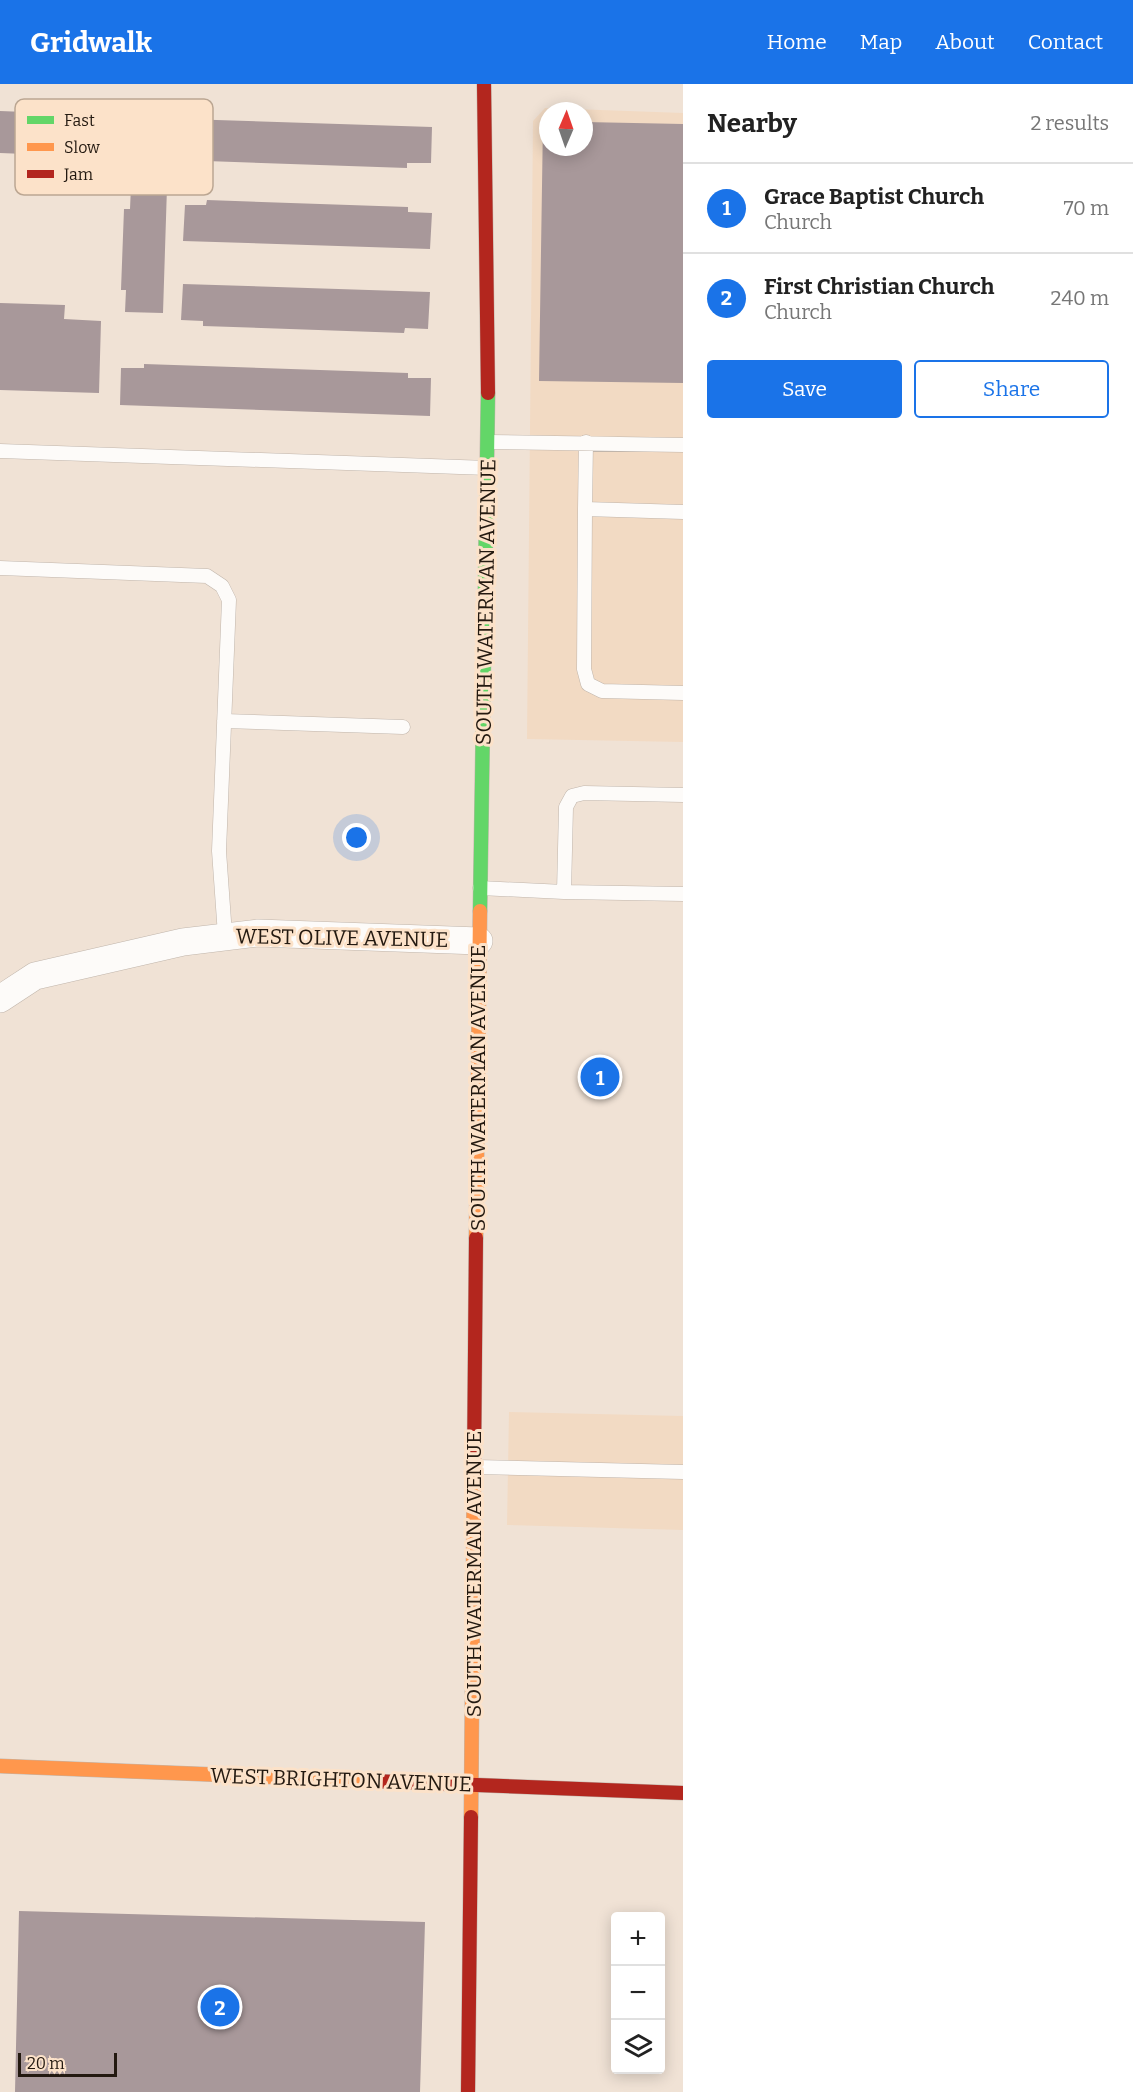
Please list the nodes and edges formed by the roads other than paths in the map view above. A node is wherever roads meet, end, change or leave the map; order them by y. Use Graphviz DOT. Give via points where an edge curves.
graph roads {
  1 [pos="484,84"];
  2 [pos="489,442"];
  3 [pos="586,442"];
  4 [pos="683,444"];
  5 [pos="0,451"];
  6 [pos="488,468"];
  7 [pos="585,509"];
  8 [pos="683,512"];
  9 [pos="0,568"];
  10 [pos="683,693"];
  11 [pos="224,721"];
  12 [pos="403,727"];
  13 [pos="683,795"];
  14 [pos="480,888"];
  15 [pos="564,892"];
  16 [pos="683,894"];
  17 [pos="225,935"];
  18 [pos="479,941"];
  19 [pos="0,999"];
  20 [pos="475,1467"];
  21 [pos="683,1472"];
  22 [pos="0,1766"];
  23 [pos="472,1786"];
  24 [pos="683,1793"];
  25 [pos="468,2092"];
  1 -- 2 [label="street, SOUTH WATERMAN AVENUE"];
  2 -- 3 [label="lane"];
  2 -- 6 [label="street, SOUTH WATERMAN AVENUE"];
  3 -- 4 [label="lane"];
  3 -- 7 [label="lane"];
  5 -- 6 [label="lane"];
  6 -- 14 [label="street, SOUTH WATERMAN AVENUE"];
  7 -- 8 [label="lane"];
  7 -- 10 [label="lane" via="584,669 588,684 602,691"];
  9 -- 11 [label="lane" via="207,576 222,585 229,600"];
  11 -- 12 [label="lane"];
  11 -- 17 [label="lane" via="219,851"];
  13 -- 15 [label="lane" via="572,795 566,807"];
  14 -- 15 [label="lane"];
  14 -- 18 [label="street, SOUTH WATERMAN AVENUE"];
  15 -- 16 [label="lane"];
  17 -- 18 [label="street, WEST OLIVE AVENUE"];
  17 -- 19 [label="street, WEST OLIVE AVENUE" via="35,976"];
  18 -- 20 [label="street, SOUTH WATERMAN AVENUE"];
  20 -- 21 [label="lane"];
  20 -- 23 [label="street, SOUTH WATERMAN AVENUE"];
  22 -- 23 [label="street, WEST BRIGHTON AVENUE"];
  23 -- 24 [label="street, WEST BRIGHTON AVENUE"];
  23 -- 25 [label="street, SOUTH WATERMAN AVENUE"];
}
